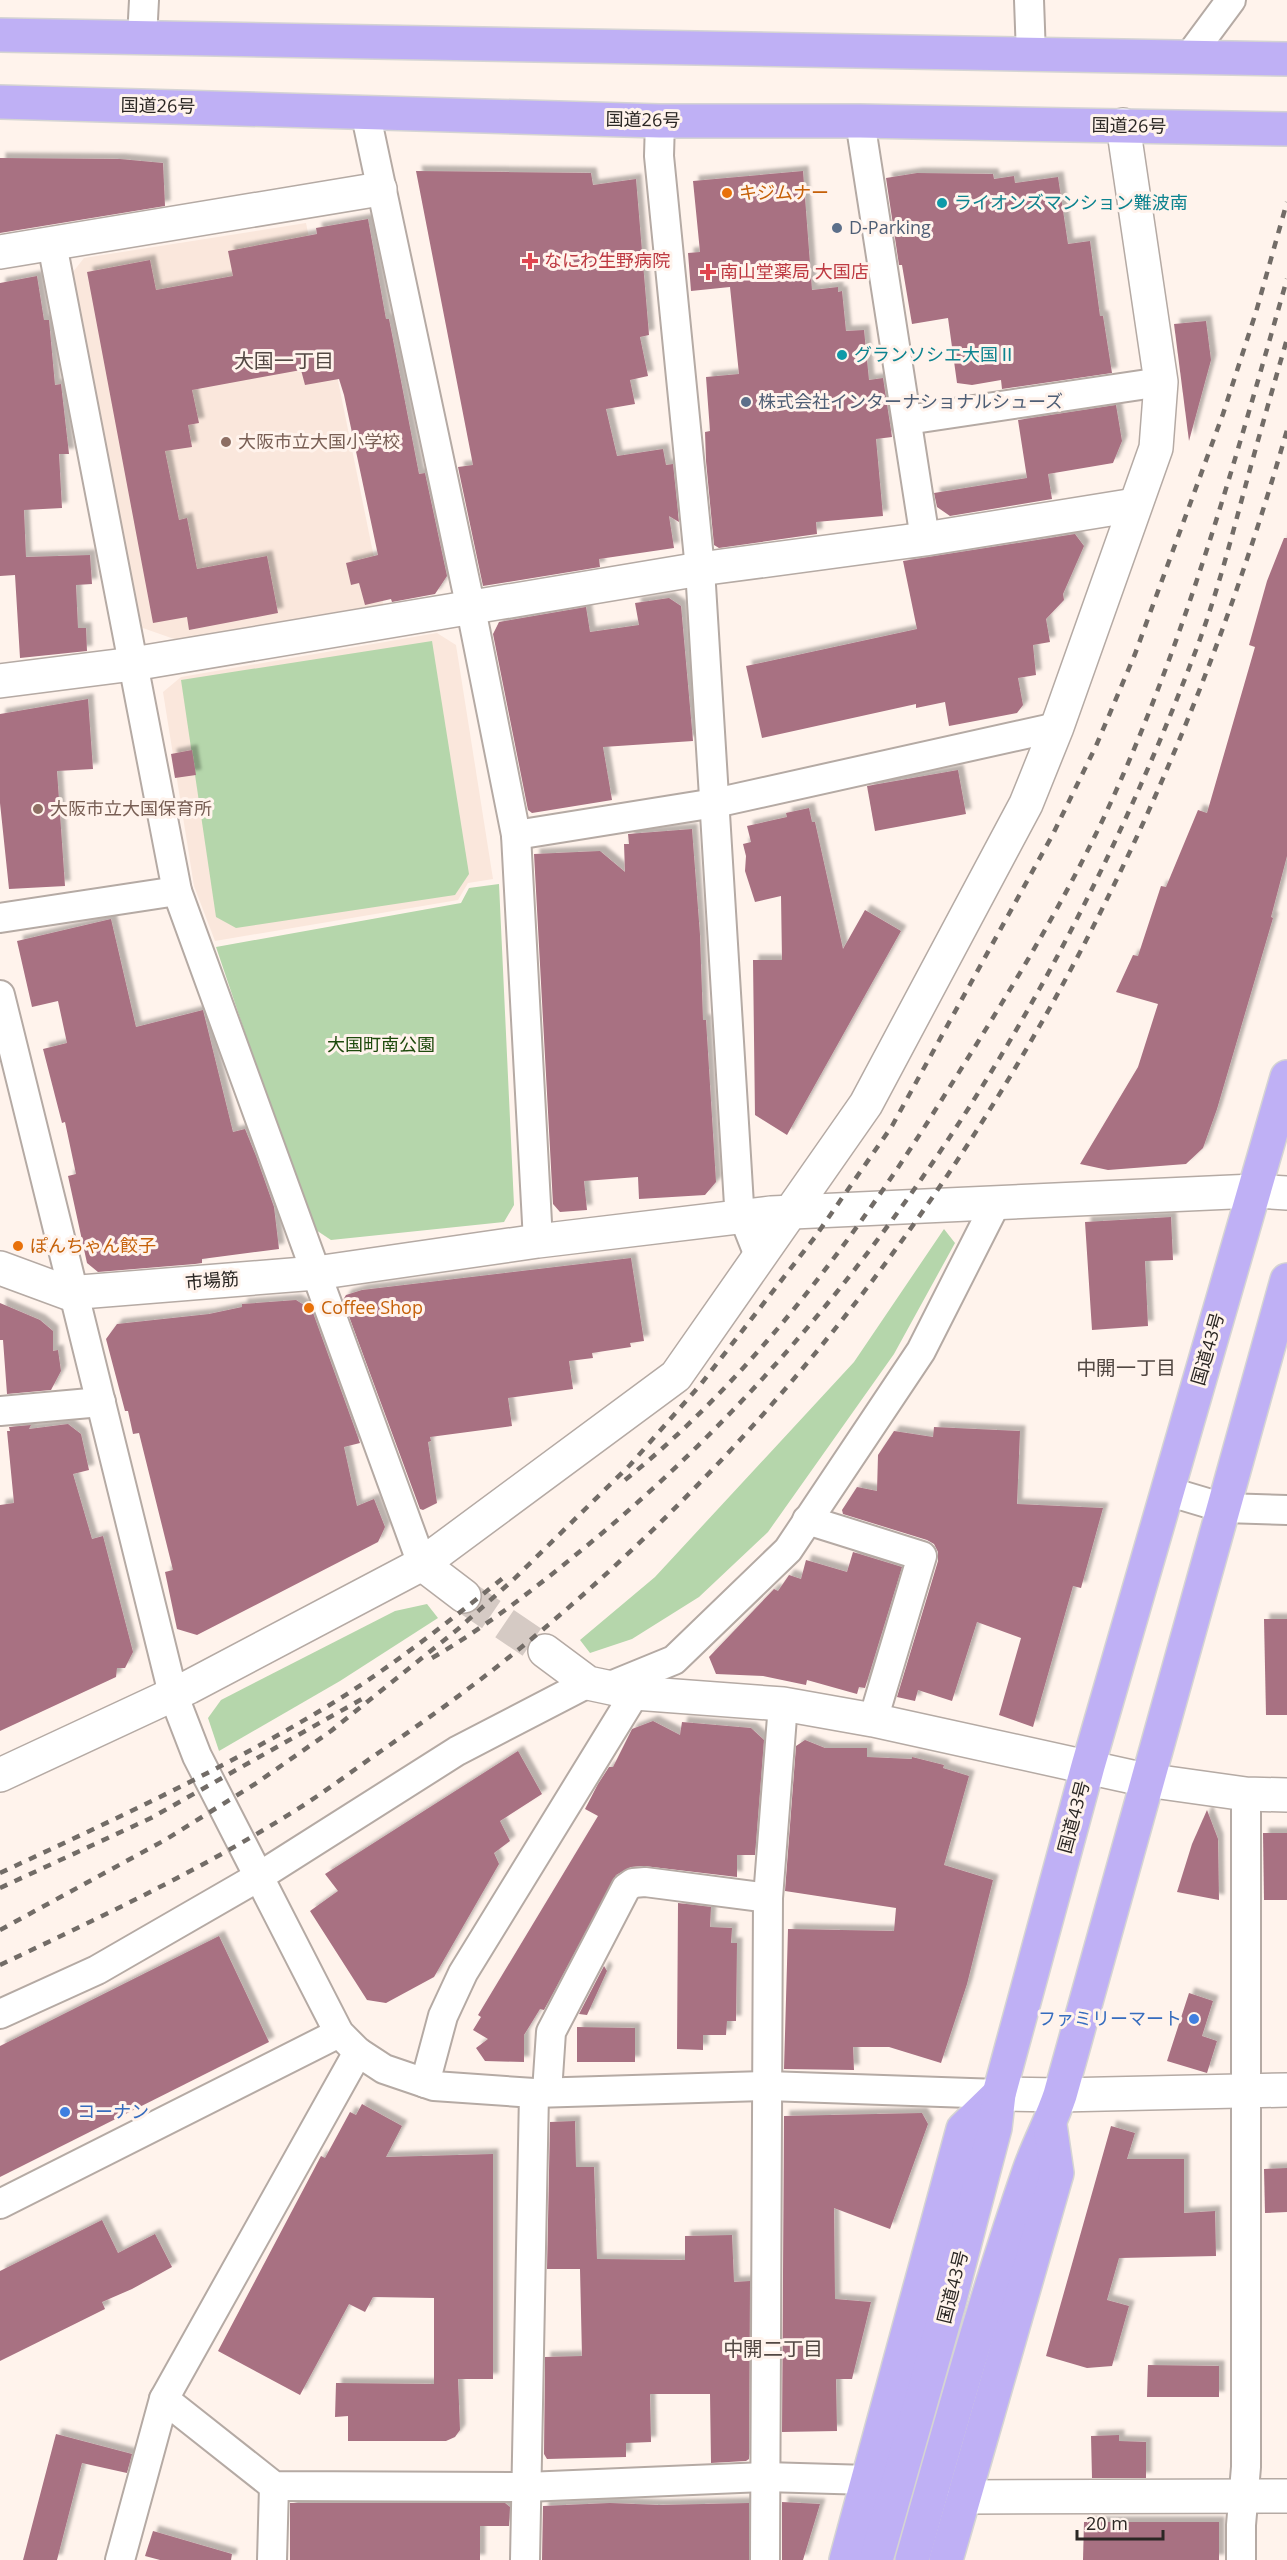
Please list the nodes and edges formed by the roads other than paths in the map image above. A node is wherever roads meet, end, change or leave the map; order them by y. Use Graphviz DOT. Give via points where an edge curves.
graph roads {
  1 [pos="144,0"];
  2 [pos="1029,0"];
  3 [pos="1231,0"];
  4 [pos="0,35"];
  5 [pos="142,39"];
  6 [pos="1032,56"];
  7 [pos="1188,58"];
  8 [pos="1287,59"];
  9 [pos="0,102"];
  10 [pos="365,111"];
  11 [pos="860,121"];
  12 [pos="660,122"];
  13 [pos="1123,126"];
  14 [pos="1287,129"];
  15 [pos="380,189"];
  16 [pos="52,244"];
  17 [pos="0,252"];
  18 [pos="1161,382"];
  19 [pos="907,420"];
  20 [pos="1135,505"];
  21 [pos="925,539"];
  22 [pos="700,569"];
  23 [pos="471,609"];
  24 [pos="133,664"];
  25 [pos="0,681"];
  26 [pos="1057,727"];
  27 [pos="715,803"];
  28 [pos="516,836"];
  29 [pos="177,891"];
  30 [pos="0,918"];
  31 [pos="0,995"];
  32 [pos="1287,1077"];
  33 [pos="1254,1191"];
  34 [pos="1287,1192"];
  35 [pos="996,1203"];
  36 [pos="792,1213"];
  37 [pos="744,1217"];
  38 [pos="538,1241"];
  39 [pos="760,1258"];
  40 [pos="0,1268"];
  41 [pos="316,1273"];
  42 [pos="1287,1280"];
  43 [pos="74,1293"];
  44 [pos="101,1402"];
  45 [pos="0,1411"];
  46 [pos="1167,1491"];
  47 [pos="1224,1508"];
  48 [pos="1287,1510"];
  49 [pos="807,1520"];
  50 [pos="422,1564"];
  51 [pos="464,1596"];
  52 [pos="544,1651"];
  53 [pos="610,1688"];
  54 [pos="172,1694"];
  55 [pos="783,1704"];
  56 [pos="873,1720"];
  57 [pos="1088,1766"];
  58 [pos="0,1775"];
  59 [pos="1146,1780"];
  60 [pos="1246,1794"];
  61 [pos="1287,1795"];
  62 [pos="261,1876"];
  63 [pos="768,1898"];
  64 [pos="0,2014"];
  65 [pos="349,2043"];
  66 [pos="425,2083"];
  67 [pos="767,2086"];
  68 [pos="1246,2089"];
  69 [pos="1287,2090"];
  70 [pos="541,2092"];
  71 [pos="999,2094"];
  72 [pos="1055,2110"];
  73 [pos="0,2204"];
  74 [pos="164,2399"];
  75 [pos="765,2477"];
  76 [pos="869,2480"];
  77 [pos="274,2486"];
  78 [pos="526,2487"];
  79 [pos="1243,2496"];
  80 [pos="1287,2496"];
  81 [pos="964,2497"];
  82 [pos="120,2560"];
  83 [pos="272,2560"];
  84 [pos="525,2560"];
  85 [pos="765,2560"];
  86 [pos="846,2560"];
  87 [pos="876,2560"];
  88 [pos="912,2560"];
  89 [pos="946,2560"];
  90 [pos="1241,2560"];
  1 -- 5 [label="street"];
  2 -- 6 [label="street"];
  3 -- 7 [label="street"];
  4 -- 5 [label="highway"];
  5 -- 6 [label="highway"];
  6 -- 7 [label="highway"];
  7 -- 8 [label="highway"];
  9 -- 10 [label="highway, 国道26号"];
  10 -- 12 [label="highway, 国道26号"];
  10 -- 15 [label="street"];
  11 -- 12 [label="highway, 国道26号"];
  11 -- 13 [label="highway, 国道26号"];
  11 -- 19 [label="street"];
  12 -- 22 [label="street" via="659,156"];
  13 -- 14 [label="highway, 国道26号"];
  13 -- 18 [label="street"];
  15 -- 16 [label="street"];
  15 -- 23 [label="street"];
  16 -- 17 [label="street"];
  16 -- 24 [label="street"];
  18 -- 19 [label="street"];
  18 -- 20 [label="street" via="1156,448"];
  19 -- 21 [label="street"];
  20 -- 21 [label="street"];
  20 -- 26 [label="street"];
  21 -- 22 [label="street"];
  22 -- 23 [label="street"];
  22 -- 27 [label="street"];
  23 -- 24 [label="street"];
  23 -- 28 [label="street"];
  24 -- 25 [label="street"];
  24 -- 29 [label="street"];
  26 -- 27 [label="street"];
  26 -- 36 [label="street" via="1026,804 866,1104"];
  27 -- 28 [label="street"];
  27 -- 37 [label="street" via="740,1205"];
  28 -- 38 [label="street"];
  29 -- 30 [label="street"];
  29 -- 41 [label="street"];
  31 -- 43 [label="street"];
  32 -- 33 [label="highway, 国道43号"];
  33 -- 34 [label="street, 市場筋"];
  33 -- 35 [label="street, 市場筋"];
  33 -- 46 [label="highway, 国道43号"];
  35 -- 36 [label="street, 市場筋"];
  35 -- 49 [label="street" via="921,1351"];
  36 -- 37 [label="street, 市場筋"];
  36 -- 39 [label="street"];
  37 -- 38 [label="street, 市場筋"];
  37 -- 39 [label="street"];
  38 -- 41 [label="street, 市場筋"];
  39 -- 50 [label="street" via="676,1376"];
  40 -- 43 [label="street, 市場筋"];
  41 -- 43 [label="street, 市場筋"];
  41 -- 50 [label="street"];
  42 -- 47 [label="highway, 国道43号"];
  43 -- 44 [label="street"];
  44 -- 45 [label="street"];
  44 -- 54 [label="street"];
  46 -- 47 [label="street"];
  46 -- 57 [label="highway, 国道43号"];
  47 -- 48 [label="street"];
  47 -- 59 [label="highway, 国道43号"];
  49 -- 53 [label="street" via="788,1550 674,1660"];
  49 -- 56 [label="street" via="922,1556"];
  50 -- 51 [label="street"];
  50 -- 54 [label="street"];
  52 -- 53 [label="street"];
  53 -- 55 [label="street"];
  53 -- 62 [label="street" via="457,1751"];
  53 -- 66 [label="street" via="443,2016"];
  54 -- 58 [label="street"];
  54 -- 62 [label="street" via="197,1756"];
  55 -- 56 [label="street"];
  55 -- 63 [label="street"];
  56 -- 57 [label="street"];
  57 -- 59 [label="street"];
  57 -- 71 [label="highway, 国道43号"];
  59 -- 60 [label="street"];
  59 -- 72 [label="highway, 国道43号"];
  60 -- 61 [label="street"];
  60 -- 68 [label="street"];
  62 -- 64 [label="street" via="97,1970"];
  62 -- 65 [label="street"];
  63 -- 67 [label="street"];
  63 -- 70 [label="street" via="645,1882 626,1888 551,2032"];
  65 -- 66 [label="street" via="384,2069"];
  65 -- 73 [label="street"];
  65 -- 74 [label="street"];
  66 -- 70 [label="street"];
  67 -- 70 [label="street"];
  67 -- 71 [label="street"];
  67 -- 75 [label="street"];
  68 -- 69 [label="street"];
  68 -- 72 [label="street"];
  68 -- 79 [label="street"];
  70 -- 78 [label="street"];
  71 -- 72 [label="street"];
  71 -- 76 [label="highway" via="963,2129"];
  71 -- 87 [label="highway, 国道43号" via="995,2128 950,2303"];
  72 -- 81 [label="highway" via="1057,2173"];
  72 -- 88 [label="highway, 国道43号" via="1030,2169 966,2369"];
  74 -- 77 [label="street"];
  74 -- 82 [label="street"];
  75 -- 76 [label="street"];
  75 -- 78 [label="street"];
  75 -- 85 [label="street"];
  76 -- 86 [label="highway"];
  77 -- 78 [label="street"];
  77 -- 83 [label="street"];
  78 -- 84 [label="street"];
  79 -- 80 [label="street"];
  79 -- 81 [label="street"];
  79 -- 90 [label="street"];
  81 -- 89 [label="highway"];
}
